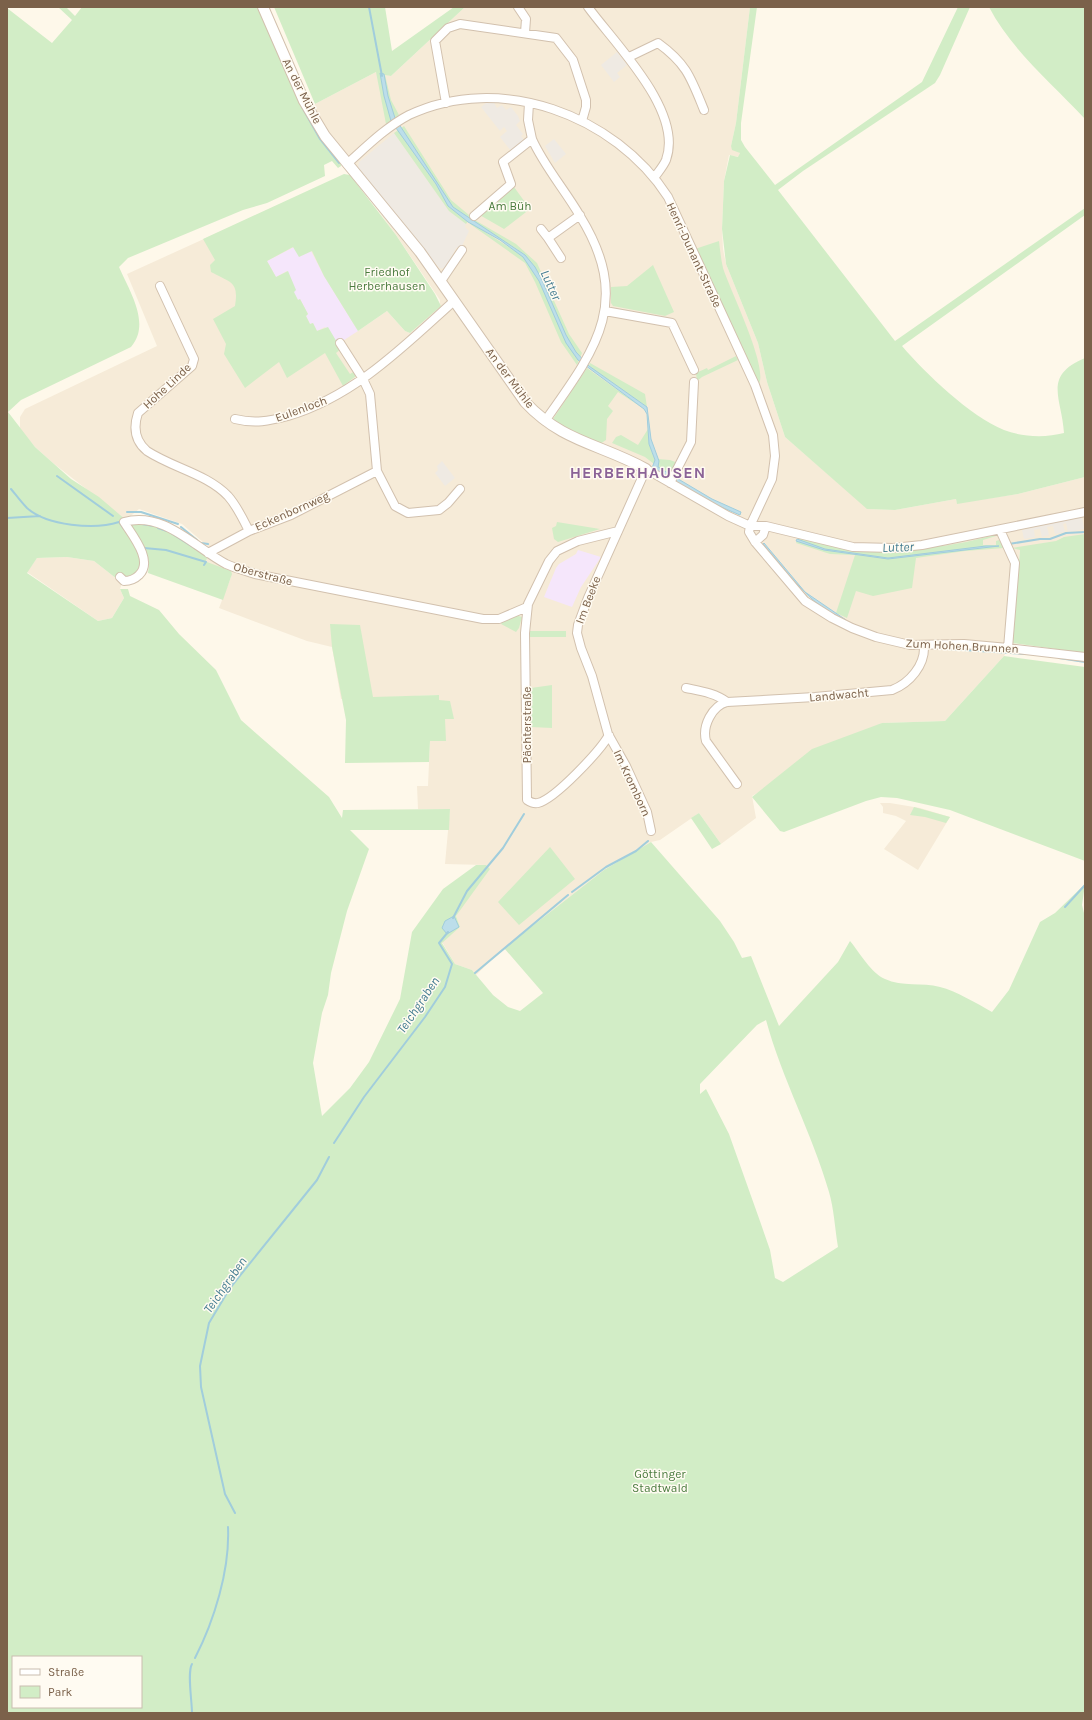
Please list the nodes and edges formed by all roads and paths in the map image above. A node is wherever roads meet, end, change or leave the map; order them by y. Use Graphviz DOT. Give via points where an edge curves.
graph roads {
  1 [pos="263,7"];
  2 [pos="518,7"];
  3 [pos="588,7"];
  4 [pos="525,33"];
  5 [pos="629,57"];
  6 [pos="446,103"];
  7 [pos="529,103"];
  8 [pos="704,110"];
  9 [pos="582,121"];
  10 [pos="532,139"];
  11 [pos="347,164"];
  12 [pos="654,178"];
  13 [pos="580,215"];
  14 [pos="474,216"];
  15 [pos="541,229"];
  16 [pos="548,238"];
  17 [pos="462,250"];
  18 [pos="561,258"];
  19 [pos="441,282"];
  20 [pos="160,286"];
  21 [pos="454,301"];
  22 [pos="605,311"];
  23 [pos="340,343"];
  24 [pos="694,370"];
  25 [pos="363,380"];
  26 [pos="694,382"];
  27 [pos="235,419"];
  28 [pos="545,421"];
  29 [pos="646,469"];
  30 [pos="376,471"];
  31 [pos="672,480"];
  32 [pos="460,489"];
  33 [pos="1085,512"];
  34 [pos="750,526"];
  35 [pos="766,526"];
  36 [pos="249,530"];
  37 [pos="1000,530"];
  38 [pos="618,531"];
  39 [pos="755,542"];
  40 [pos="208,553"];
  41 [pos="120,577"];
  42 [pos="527,607"];
  43 [pos="924,646"];
  44 [pos="1008,648"];
  45 [pos="1085,657"];
  46 [pos="686,688"];
  47 [pos="727,702"];
  48 [pos="609,736"];
  49 [pos="737,784"];
  50 [pos="651,831"];
  1 -- 11 [label="street, An der Mühle" via="304,101 325,136"];
  2 -- 4 [label="street" via="526,19"];
  3 -- 5 [label="street"];
  4 -- 6 [label="street" via="460,24 448,28 434,44"];
  4 -- 9 [label="street" via="556,38 573,60 586,100"];
  5 -- 8 [label="street" via="658,42 676,55 687,70"];
  5 -- 12 [label="street" via="649,87 666,129 667,155"];
  6 -- 7 [label="street, Henri-Dunant-Straße" via="488,97"];
  6 -- 11 [label="street, Henri-Dunant-Straße" via="421,111 388,128"];
  7 -- 9 [label="street, Henri-Dunant-Straße"];
  7 -- 10 [label="street" via="528,120"];
  9 -- 12 [label="street, Henri-Dunant-Straße" via="618,144"];
  10 -- 13 [label="street"];
  10 -- 14 [label="street" via="503,162 511,184"];
  11 -- 19 [label="street, An der Mühle" via="412,242"];
  12 -- 34 [label="street, Henri-Dunant-Straße" via="678,216 755,385 773,435 776,456 772,479"];
  13 -- 16 [label="street"];
  13 -- 22 [label="street" via="593,238 603,265 606,285"];
  15 -- 16 [label="street"];
  16 -- 18 [label="street"];
  17 -- 19 [label="street"];
  19 -- 21 [label="street, An der Mühle"];
  20 -- 36 [label="street, Hohe Linde" via="194,359 192,366 138,413 135,433 147,451 207,480 221,490 234,504"];
  21 -- 25 [label="street, Eulenloch"];
  21 -- 28 [label="street, An der Mühle" via="525,402"];
  22 -- 24 [label="street" via="672,323"];
  22 -- 28 [label="street" via="595,342 586,359"];
  23 -- 25 [label="street"];
  25 -- 27 [label="street, Eulenloch" via="324,402 278,419 251,423"];
  25 -- 30 [label="street" via="372,405"];
  26 -- 31 [label="street" via="691,442"];
  28 -- 29 [label="street, An der Mühle" via="569,436 624,457"];
  29 -- 31 [label="street, An der Mühle"];
  29 -- 38 [label="street, Im Beeke"];
  30 -- 32 [label="street" via="395,506 401,511 439,510"];
  30 -- 36 [label="street, Eckenbornweg" via="291,515"];
  31 -- 34 [label="street, An der Mühle" via="728,516"];
  33 -- 37 [label="street"];
  34 -- 35 [label="street"];
  34 -- 39 [label="street, Zum Hohen Brunnen" via="749,532"];
  35 -- 37 [label="street" via="853,546 884,548 922,545"];
  35 -- 39 [label="street" via="763,535"];
  36 -- 40 [label="street, Eckenbornweg"];
  37 -- 44 [label="street" via="1015,563"];
  38 -- 42 [label="street" via="570,544 557,551 549,561"];
  38 -- 48 [label="street, Im Beeke" via="588,598 577,631 578,642 592,676"];
  39 -- 43 [label="street, Zum Hohen Brunnen" via="805,601 832,618 876,637"];
  40 -- 41 [label="street, Oberstraße" via="164,525 149,520 124,522 142,552 144,565 142,572 135,578 124,581"];
  40 -- 42 [label="street, Oberstraße" via="226,564 255,574 492,620"];
  42 -- 48 [label="street, Pächterstraße" via="526,797 529,802 538,803 559,788 600,749"];
  43 -- 44 [label="street, Zum Hohen Brunnen" via="954,644"];
  43 -- 47 [label="street, Landwacht" via="923,662 902,686 892,690"];
  44 -- 45 [label="street, Zum Hohen Brunnen"];
  46 -- 47 [label="street, Landwacht" via="720,697"];
  47 -- 49 [label="street" via="720,704 714,711 704,733 706,741"];
  48 -- 50 [label="street, Im Kromborn" via="647,812"];
}
